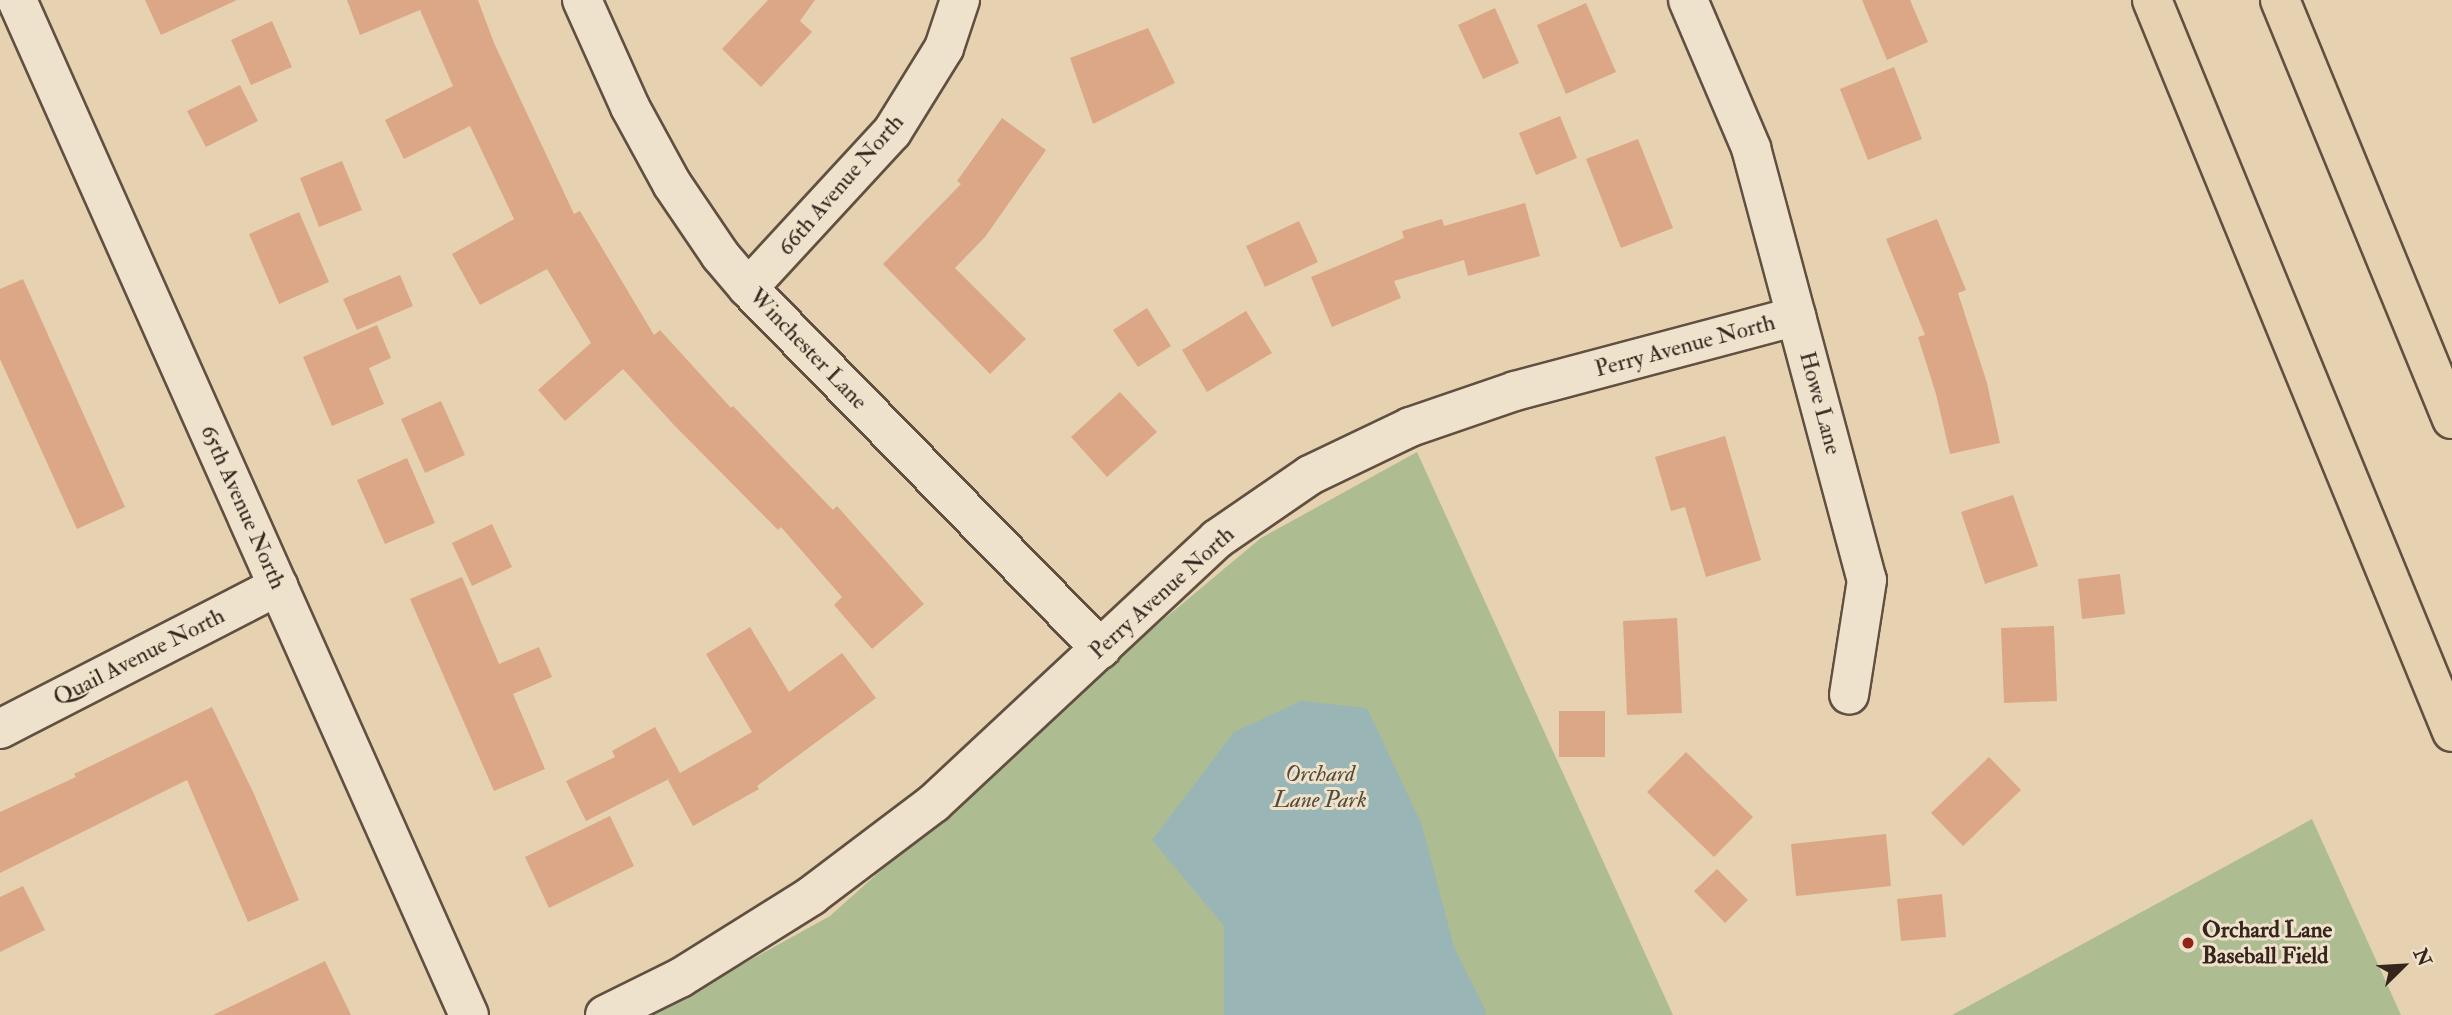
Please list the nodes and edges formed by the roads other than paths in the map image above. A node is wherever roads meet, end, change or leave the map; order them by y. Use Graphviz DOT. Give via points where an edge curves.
graph roads {
  1 [pos="17,0"];
  2 [pos="582,0"];
  3 [pos="961,0"];
  4 [pos="1688,0"];
  5 [pos="2151,0"];
  6 [pos="2280,0"];
  7 [pos="748,288"];
  8 [pos="1796,316"];
  9 [pos="2452,419"];
  10 [pos="278,586"];
  11 [pos="1101,649"];
  12 [pos="1849,695"];
  13 [pos="0,729"];
  14 [pos="2452,732"];
  15 [pos="469,1015"];
  16 [pos="605,1015"];
  1 -- 10 [label="street, 65th Avenue North"];
  2 -- 7 [label="street, Winchester Lane" via="630,107 672,184"];
  3 -- 7 [label="street, 66th Avenue North" via="944,48 892,132"];
  4 -- 8 [label="street, Howe Lane" via="1751,148"];
  5 -- 14 [label="highway"];
  6 -- 9 [label="highway"];
  7 -- 11 [label="street, Winchester Lane"];
  8 -- 11 [label="street, Perry Avenue North" via="1516,391 1410,426 1310,475 1216,539"];
  8 -- 12 [label="street, Howe Lane" via="1867,580"];
  10 -- 13 [label="street, Quail Avenue North"];
  10 -- 15 [label="street, 65th Avenue North"];
  11 -- 16 [label="street, Perry Avenue North" via="934,803 811,896 680,978"];
}
